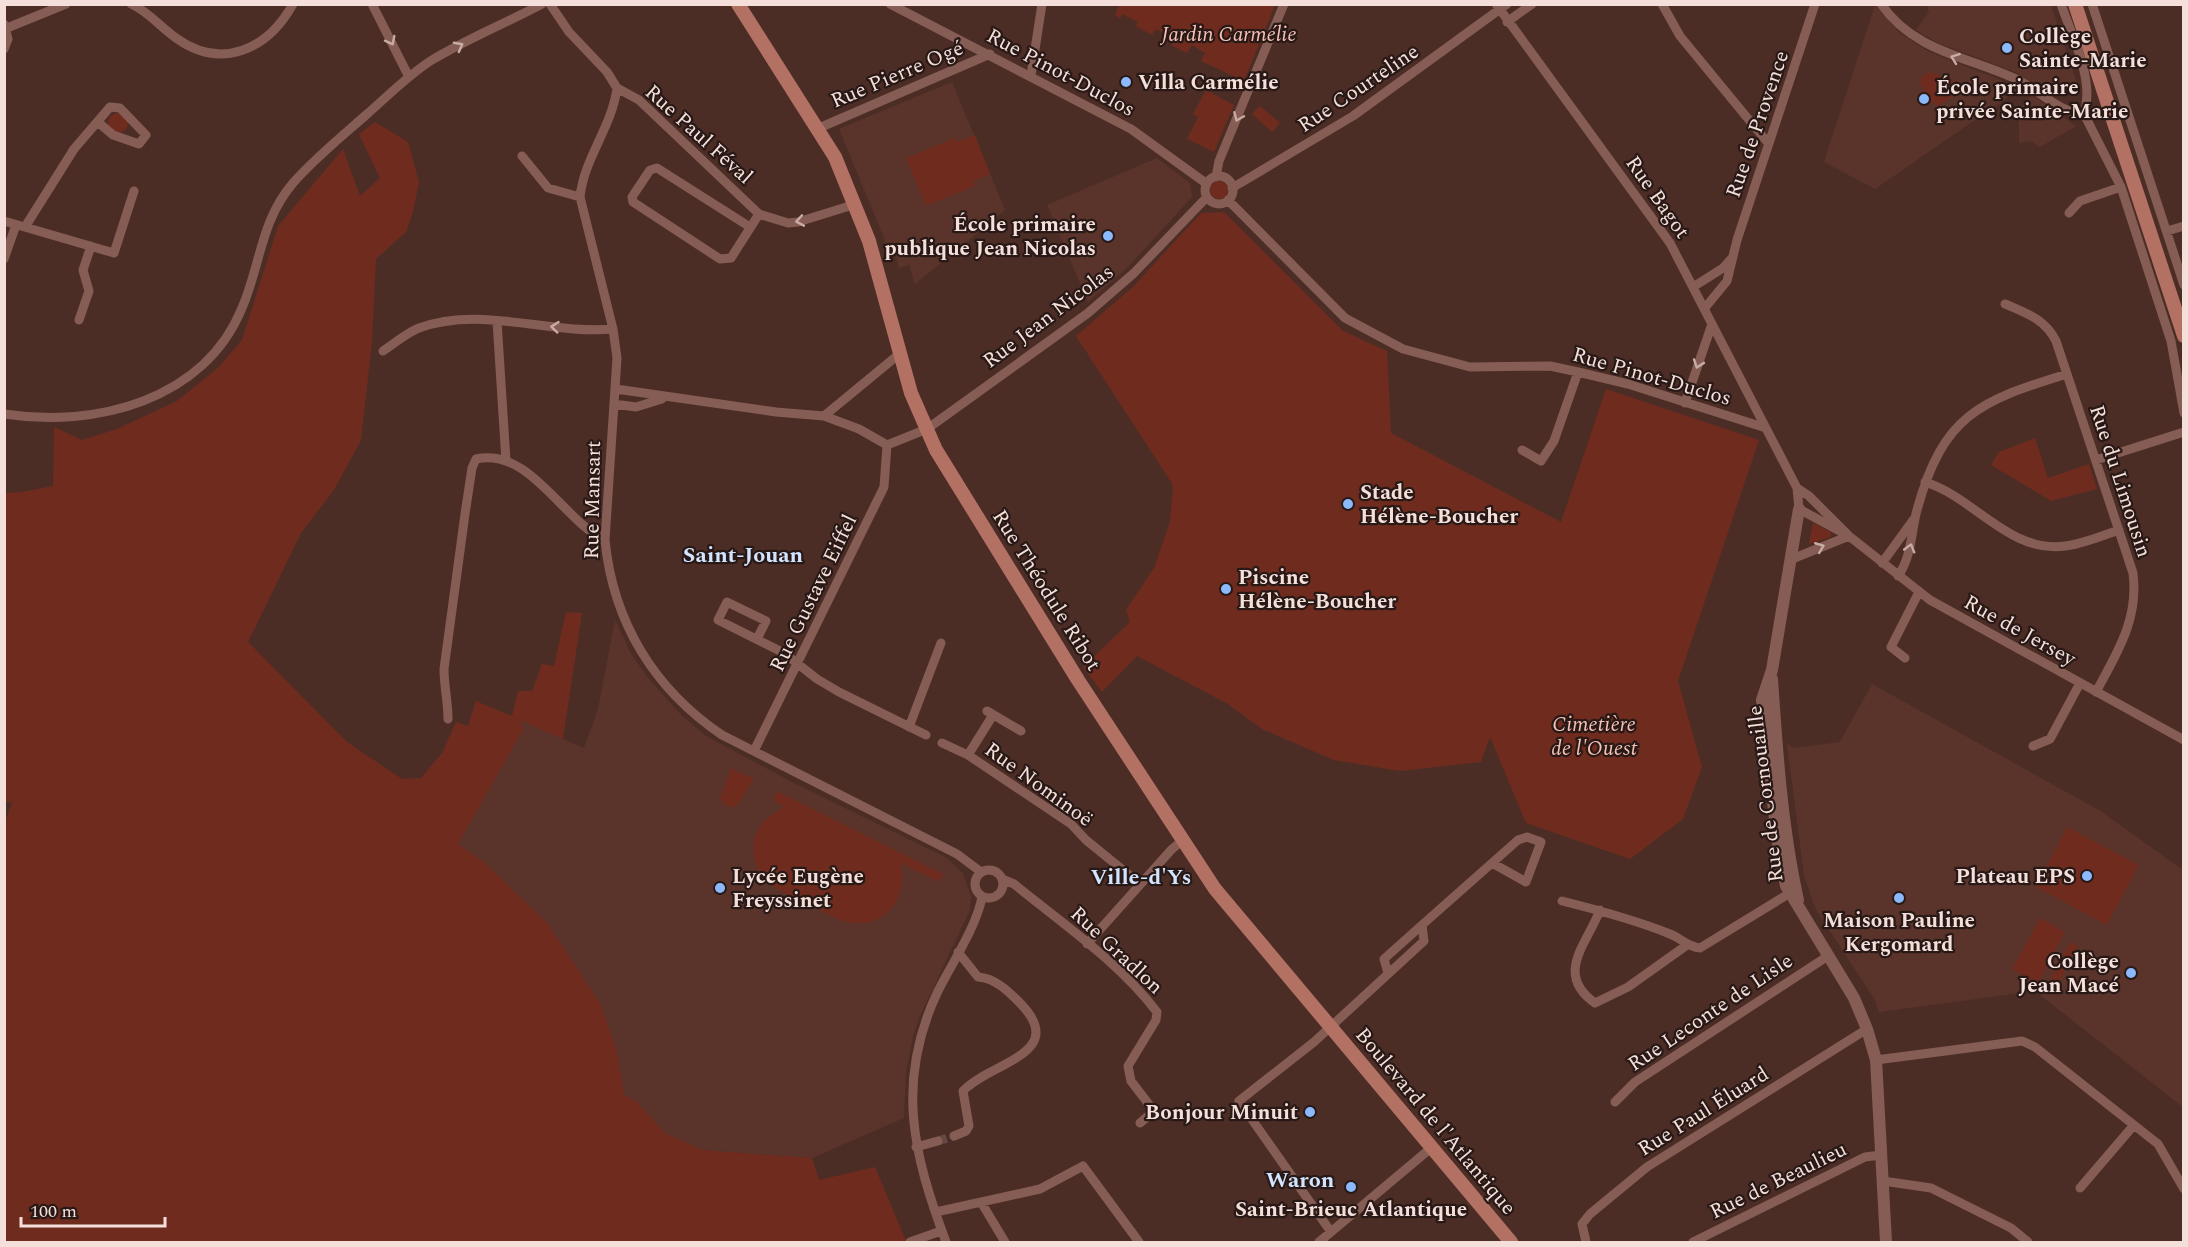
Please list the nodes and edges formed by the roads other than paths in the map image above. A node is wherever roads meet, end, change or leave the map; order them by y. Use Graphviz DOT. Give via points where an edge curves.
graph roads {
  1 [pos="66,4"];
  2 [pos="131,4"];
  3 [pos="293,4"];
  4 [pos="372,4"];
  5 [pos="542,4"];
  6 [pos="550,4"];
  7 [pos="738,4"];
  8 [pos="890,4"];
  9 [pos="1042,4"];
  10 [pos="1284,4"];
  11 [pos="1532,4"];
  12 [pos="1662,4"];
  13 [pos="1815,4"];
  14 [pos="1881,4"];
  15 [pos="2061,4"];
  16 [pos="2074,4"];
  17 [pos="2092,4"];
  18 [pos="1501,7"];
  19 [pos="1507,22"];
  20 [pos="6,26"];
  21 [pos="4,49"];
  22 [pos="990,54"];
  23 [pos="1031,75"];
  24 [pos="409,77"];
  25 [pos="617,88"];
  26 [pos="2084,114"];
  27 [pos="99,123"];
  28 [pos="819,128"];
  29 [pos="1768,143"];
  30 [pos="522,156"];
  31 [pos="1216,177"];
  32 [pos="1207,184"];
  33 [pos="2121,187"];
  34 [pos="1232,188"];
  35 [pos="134,191"];
  36 [pos="580,197"];
  37 [pos="1207,197"];
  38 [pos="1228,200"];
  39 [pos="856,204"];
  40 [pos="2069,213"];
  41 [pos="759,214"];
  42 [pos="4,221"];
  43 [pos="20,226"];
  44 [pos="750,226"];
  45 [pos="2184,226"];
  46 [pos="2167,231"];
  47 [pos="91,246"];
  48 [pos="1734,255"];
  49 [pos="4,259"];
  50 [pos="2184,285"];
  51 [pos="1693,287"];
  52 [pos="2005,304"];
  53 [pos="1704,309"];
  54 [pos="79,320"];
  55 [pos="497,321"];
  56 [pos="1712,324"];
  57 [pos="613,329"];
  58 [pos="2184,336"];
  59 [pos="383,351"];
  60 [pos="898,355"];
  61 [pos="1578,372"];
  62 [pos="2067,374"];
  63 [pos="616,389"];
  64 [pos="673,397"];
  65 [pos="1685,403"];
  66 [pos="614,404"];
  67 [pos="2184,413"];
  68 [pos="4,414"];
  69 [pos="824,416"];
  70 [pos="1763,427"];
  71 [pos="927,429"];
  72 [pos="2184,432"];
  73 [pos="887,446"];
  74 [pos="1522,450"];
  75 [pos="2096,460"];
  76 [pos="506,461"];
  77 [pos="1925,482"];
  78 [pos="1797,488"];
  79 [pos="1799,509"];
  80 [pos="1915,518"];
  81 [pos="2119,530"];
  82 [pos="1849,536"];
  83 [pos="605,540"];
  84 [pos="1792,559"];
  85 [pos="1882,563"];
  86 [pos="1898,576"];
  87 [pos="1919,592"];
  88 [pos="757,639"];
  89 [pos="941,643"];
  90 [pos="1905,658"];
  91 [pos="798,663"];
  92 [pos="1772,670"];
  93 [pos="2080,683"];
  94 [pos="2096,692"];
  95 [pos="448,719"];
  96 [pos="909,727"];
  97 [pos="1021,731"];
  98 [pos="926,735"];
  99 [pos="2184,740"];
  100 [pos="942,742"];
  101 [pos="2033,746"];
  102 [pos="754,751"];
  103 [pos="968,755"];
  104 [pos="1182,841"];
  105 [pos="1492,863"];
  106 [pos="981,872"];
  107 [pos="1002,879"];
  108 [pos="1140,884"];
  109 [pos="1790,893"];
  110 [pos="982,896"];
  111 [pos="1562,901"];
  112 [pos="1600,910"];
  113 [pos="1801,913"];
  114 [pos="1087,944"];
  115 [pos="1687,945"];
  116 [pos="958,952"];
  117 [pos="1828,956"];
  118 [pos="1329,1027"];
  119 [pos="1867,1029"];
  120 [pos="1876,1060"];
  121 [pos="1615,1102"];
  122 [pos="1140,1122"];
  123 [pos="2134,1125"];
  124 [pos="954,1136"];
  125 [pos="938,1141"];
  126 [pos="916,1147"];
  127 [pos="1431,1148"];
  128 [pos="1881,1155"];
  129 [pos="1883,1180"];
  130 [pos="2080,1188"];
  131 [pos="2184,1189"];
  132 [pos="981,1202"];
  133 [pos="936,1212"];
  134 [pos="941,1231"];
  135 [pos="1331,1232"];
  136 [pos="910,1242"];
  137 [pos="946,1242"];
  138 [pos="1005,1242"];
  139 [pos="1139,1242"];
  140 [pos="1319,1242"];
  141 [pos="1511,1242"];
  142 [pos="1586,1242"];
  143 [pos="1693,1242"];
  144 [pos="1886,1242"];
  145 [pos="2028,1242"];
  1 -- 20 [label="street"];
  2 -- 3 [label="street" via="177,39 198,49 233,53 262,42 282,24"];
  4 -- 24 [label="street, one-way"];
  24 -- 5 [label="street, one-way" via="432,60"];
  6 -- 25 [label="street, Rue Paul Féval"];
  7 -- 28 [label="main road, Rue Théodule Ribot"];
  8 -- 22 [label="street, Rue Pinot-Duclos"];
  9 -- 23 [label="street"];
  10 -- 31 [label="street, one-way" via="1219,161"];
  11 -- 19 [label="street"];
  12 -- 29 [label="street" via="1680,36"];
  13 -- 29 [label="street, Rue de Provence"];
  26 -- 14 [label="street, one-way" via="2070,113 2021,82 1935,50 1904,29"];
  15 -- 26 [label="street" via="2086,82 2088,104"];
  16 -- 58 [label="main road"];
  17 -- 46 [label="street"];
  18 -- 19 [label="street, Rue Bagot"];
  18 -- 34 [label="street, Rue Courteline" via="1353,116"];
  19 -- 51 [label="street, Rue Bagot" via="1662,230"];
  20 -- 21 [label="street" via="8,39"];
  22 -- 23 [label="street, Rue Pinot-Duclos"];
  22 -- 28 [label="street, Rue Pierre Ogé"];
  23 -- 32 [label="street, Rue Pinot-Duclos" via="1131,129"];
  24 -- 68 [label="street" via="316,159 279,203 267,222 243,307 231,332 180,383 148,400 92,416 50,419"];
  25 -- 36 [label="street, Rue Mansart" via="615,106 582,181"];
  25 -- 41 [label="street, Rue Paul Féval" via="639,100"];
  26 -- 33 [label="street"];
  27 -- 27 [label="street" via="110,107 120,108 146,135 139,144 113,135"];
  27 -- 43 [label="street" via="74,149"];
  28 -- 39 [label="main road, Rue Théodule Ribot"];
  29 -- 48 [label="street, Rue de Provence"];
  30 -- 36 [label="street" via="548,188"];
  31 -- 32 [label="street"];
  31 -- 34 [label="street" via="1225,178"];
  32 -- 37 [label="street"];
  33 -- 40 [label="street" via="2080,201"];
  33 -- 67 [label="street" via="2171,342"];
  34 -- 38 [label="street"];
  35 -- 47 [label="street" via="114,252"];
  36 -- 57 [label="street, Rue Mansart"];
  37 -- 38 [label="street" via="1216,204"];
  37 -- 71 [label="street, Rue Jean Nicolas" via="1134,273 1088,313"];
  38 -- 61 [label="street, Rue Pinot-Duclos" via="1345,318 1394,344 1470,367 1550,366"];
  39 -- 41 [label="street, Rue Paul Féval, one-way" via="798,222"];
  39 -- 60 [label="main road, Rue Théodule Ribot"];
  41 -- 44 [label="street"];
  42 -- 43 [label="street"];
  43 -- 47 [label="street"];
  43 -- 49 [label="street"];
  44 -- 44 [label="street" via="731,258 720,259 632,200 650,171 657,168"];
  45 -- 46 [label="street"];
  46 -- 50 [label="street"];
  47 -- 54 [label="street" via="83,270 89,291"];
  48 -- 51 [label="street" via="1723,268"];
  48 -- 53 [label="street, Rue de Provence" via="1727,281"];
  51 -- 53 [label="street, Rue Bagot"];
  52 -- 62 [label="street, Rue du Limousin" via="2050,328"];
  53 -- 56 [label="street, Rue Bagot"];
  57 -- 55 [label="street, one-way" via="593,331"];
  55 -- 59 [label="street" via="446,321 417,329"];
  55 -- 76 [label="street"];
  56 -- 65 [label="street, one-way"];
  56 -- 70 [label="street, Rue Bagot"];
  57 -- 63 [label="street, Rue Mansart"];
  60 -- 69 [label="street"];
  60 -- 71 [label="main road, Rue Théodule Ribot"];
  61 -- 65 [label="street, Rue Pinot-Duclos"];
  61 -- 74 [label="street" via="1554,441 1541,461"];
  62 -- 75 [label="street, Rue du Limousin"];
  62 -- 77 [label="street" via="2013,391 1975,409 1952,435"];
  63 -- 64 [label="street"];
  63 -- 66 [label="street, Rue Mansart"];
  64 -- 66 [label="street" via="636,408"];
  64 -- 69 [label="street"];
  65 -- 70 [label="street, Rue Pinot-Duclos"];
  66 -- 83 [label="street, Rue Mansart"];
  69 -- 73 [label="street" via="859,429"];
  70 -- 78 [label="street, Rue de Jersey"];
  71 -- 73 [label="street, Rue Jean Nicolas"];
  71 -- 104 [label="main road, Rue Théodule Ribot" via="956,483"];
  72 -- 75 [label="street"];
  73 -- 91 [label="street, Rue Gustave Eiffel" via="884,487"];
  75 -- 81 [label="street, Rue du Limousin"];
  76 -- 83 [label="street" via="547,488 590,532"];
  76 -- 95 [label="street" via="489,456 476,459 472,468 444,669"];
  77 -- 80 [label="street"];
  77 -- 81 [label="street" via="1940,487 2011,534 2035,544 2067,546"];
  78 -- 79 [label="street, Rue de Jersey"];
  78 -- 82 [label="street, Rue de Jersey"];
  79 -- 82 [label="street, Rue de Jersey"];
  79 -- 84 [label="street, Rue de Cornouaille"];
  80 -- 85 [label="street"];
  86 -- 80 [label="street, one-way" via="1904,568"];
  81 -- 94 [label="street, Rue du Limousin" via="2133,573 2134,602 2126,635"];
  84 -- 82 [label="street, one-way"];
  82 -- 85 [label="street, Rue de Jersey"];
  83 -- 102 [label="street, Rue Mansart" via="615,595 648,663 664,685 703,722"];
  84 -- 92 [label="street, Rue de Cornouaille"];
  85 -- 86 [label="street, Rue de Jersey"];
  86 -- 87 [label="street, Rue de Jersey"];
  87 -- 90 [label="street" via="1891,647"];
  87 -- 93 [label="street, Rue de Jersey"];
  88 -- 88 [label="street" via="766,621 727,602 718,620"];
  88 -- 91 [label="street"];
  89 -- 96 [label="street"];
  91 -- 96 [label="street" via="824,684"];
  91 -- 102 [label="street, Rue Gustave Eiffel"];
  92 -- 109 [label="street, Rue de Cornouaille" via="1762,700 1777,838"];
  92 -- 113 [label="street, Rue de Cornouaille" via="1787,837"];
  93 -- 94 [label="street, Rue de Jersey"];
  93 -- 101 [label="street" via="2050,739"];
  94 -- 99 [label="street, Rue de Jersey"];
  96 -- 98 [label="street"];
  97 -- 103 [label="street" via="990,713"];
  100 -- 103 [label="street, Rue Nominoë"];
  102 -- 106 [label="street, Rue Mansart" via="957,854"];
  103 -- 108 [label="street, Rue Nominoë" via="1071,824"];
  104 -- 108 [label="street"];
  104 -- 118 [label="main road, Rue Théodule Ribot" via="1215,889"];
  105 -- 105 [label="street" via="1518,840 1527,837 1541,842 1526,882"];
  105 -- 118 [label="street" via="1422,925 1424,941"];
  106 -- 107 [label="street" via="992,870"];
  106 -- 110 [label="street" via="974,883"];
  107 -- 110 [label="street" via="999,894"];
  107 -- 114 [label="street, Rue Gradlon" via="1014,884"];
  108 -- 114 [label="street"];
  109 -- 113 [label="street, Rue de Cornouaille"];
  109 -- 115 [label="street" via="1710,944 1700,948"];
  110 -- 116 [label="street"];
  111 -- 112 [label="street"];
  112 -- 115 [label="street" via="1672,934"];
  112 -- 115 [label="street" via="1574,966 1575,977 1595,1004"];
  113 -- 117 [label="street, Rue de Cornouaille"];
  114 -- 122 [label="street, Rue Gradlon" via="1141,990 1157,1012 1128,1066 1131,1082 1154,1111"];
  116 -- 124 [label="street" via="978,977 990,978 1013,996 1033,1017 1037,1032 1031,1047 963,1091 969,1126"];
  116 -- 126 [label="street" via="928,1014 918,1047 912,1102"];
  117 -- 119 [label="street, Rue de Cornouaille" via="1854,998"];
  117 -- 121 [label="street, Rue Leconte de Lisle" via="1635,1082"];
  118 -- 127 [label="main road, Boulevard de l'Atlantique"];
  118 -- 135 [label="street" via="1239,1101"];
  119 -- 120 [label="street, Rue de Cornouaille"];
  119 -- 142 [label="street, Rue Paul Éluard" via="1647,1167 1590,1214 1582,1224"];
  120 -- 123 [label="street" via="2022,1041"];
  120 -- 128 [label="street, Rue de Cornouaille"];
  123 -- 130 [label="street"];
  123 -- 131 [label="street" via="2158,1144"];
  125 -- 126 [label="street"];
  126 -- 133 [label="street"];
  127 -- 135 [label="street"];
  127 -- 141 [label="main road, Boulevard de l'Atlantique"];
  128 -- 129 [label="street, Rue de Cornouaille"];
  128 -- 143 [label="street, Rue de Beaulieu" via="1865,1157"];
  129 -- 144 [label="street, Rue de Cornouaille"];
  129 -- 145 [label="street" via="1931,1188 2011,1228"];
  132 -- 133 [label="street"];
  132 -- 138 [label="street"];
  132 -- 139 [label="street" via="1040,1189 1083,1166"];
  133 -- 134 [label="street"];
  134 -- 136 [label="street"];
  134 -- 137 [label="street"];
  135 -- 140 [label="street"];
}
